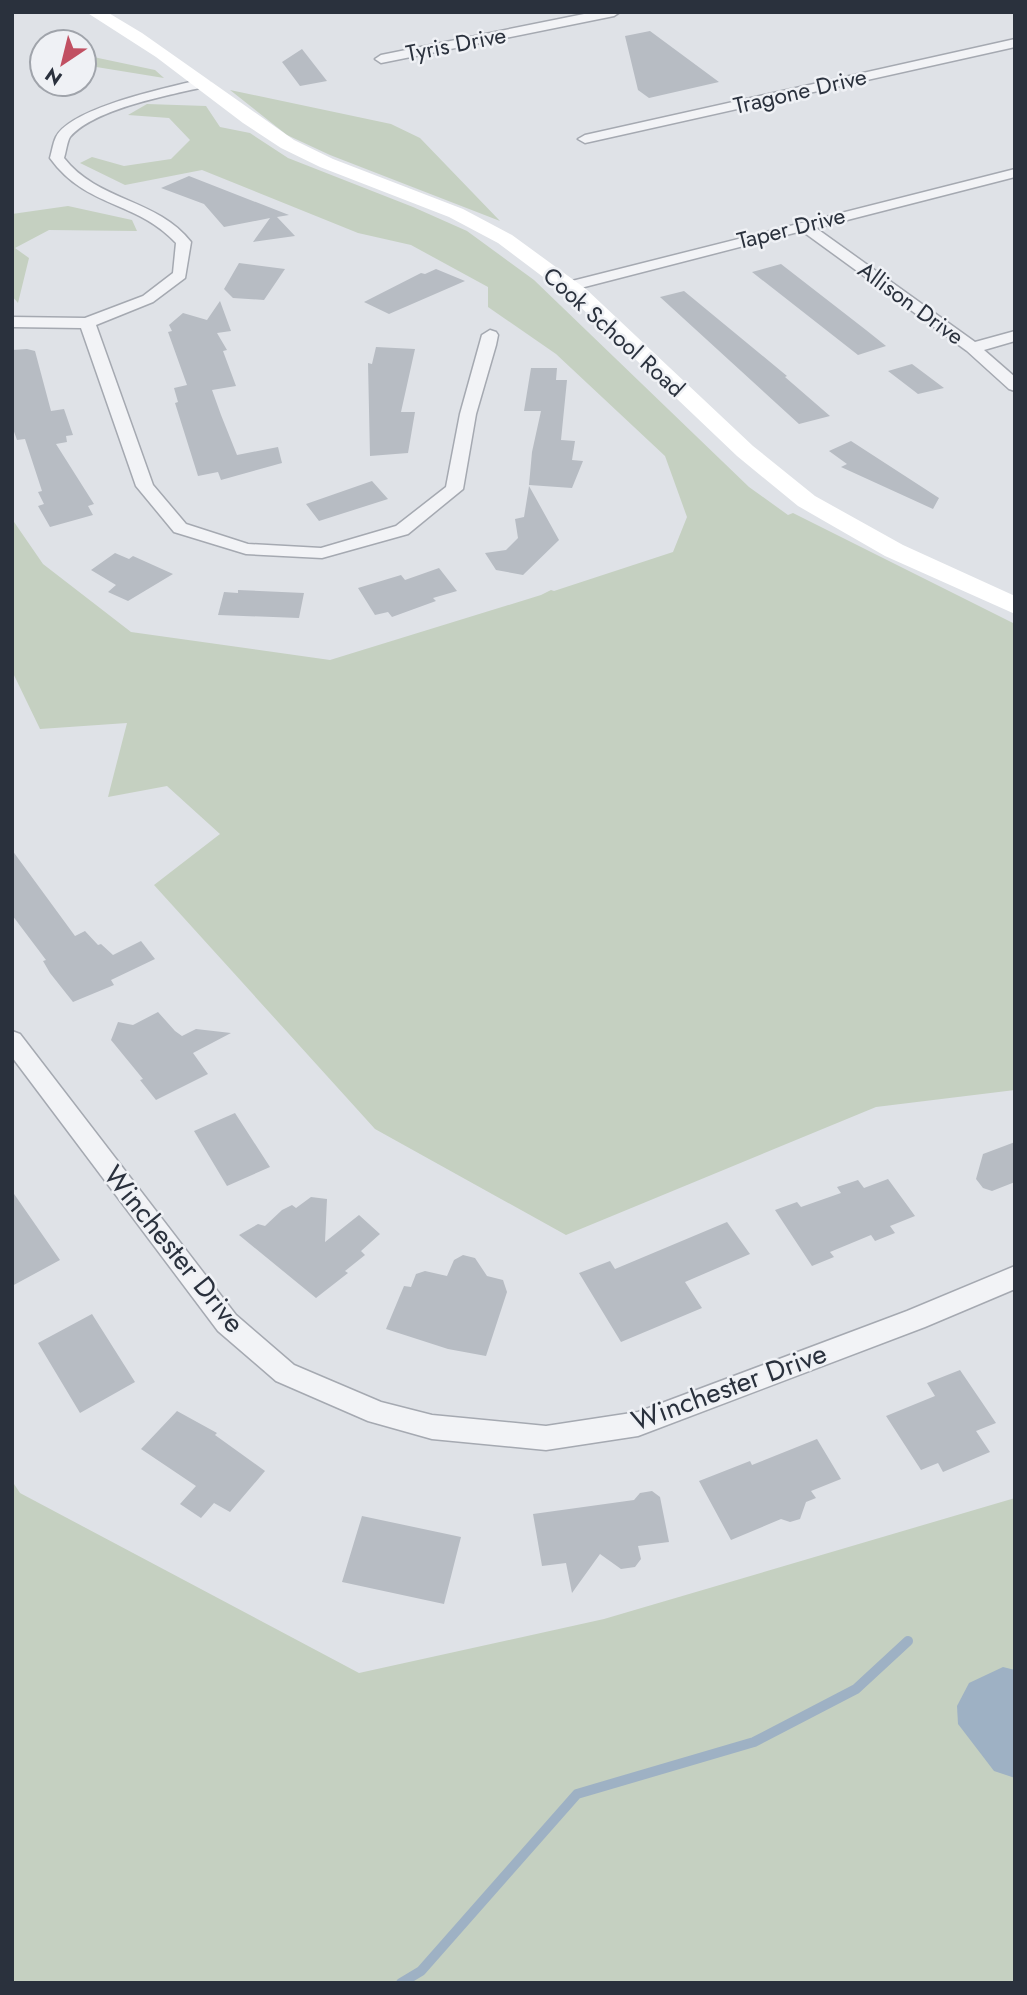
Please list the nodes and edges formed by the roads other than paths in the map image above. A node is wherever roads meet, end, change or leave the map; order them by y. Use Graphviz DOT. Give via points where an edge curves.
graph roads {
  1 [pos="94,12"];
  2 [pos="614,12"];
  3 [pos="1015,43"];
  4 [pos="381,59"];
  5 [pos="202,83"];
  6 [pos="585,139"];
  7 [pos="1015,173"];
  8 [pos="803,225"];
  9 [pos="569,286"];
  10 [pos="12,322"];
  11 [pos="87,323"];
  12 [pos="490,335"];
  13 [pos="1015,336"];
  14 [pos="973,348"];
  15 [pos="1015,386"];
  16 [pos="1015,606"];
  17 [pos="12,1040"];
  18 [pos="1015,1277"];
  1 -- 5 [label="street, Cook School Road" via="146,41"];
  2 -- 4 [label="street, Tyris Drive"];
  3 -- 6 [label="street, Tragone Drive"];
  5 -- 9 [label="street, Cook School Road" via="267,133 303,152 464,216 505,239"];
  5 -- 11 [label="street" via="94,114 63,136 57,158 67,175 164,222 184,242 180,275 148,299"];
  7 -- 8 [label="street, Taper Drive"];
  8 -- 9 [label="street, Taper Drive"];
  8 -- 14 [label="street, Allison Drive"];
  9 -- 16 [label="street, Cook School Road" via="782,482 829,514"];
  10 -- 11 [label="street"];
  11 -- 12 [label="street" via="145,486 180,528 246,549 321,553 402,530 454,489"];
  13 -- 14 [label="street"];
  14 -- 15 [label="street, Allison Drive"];
  17 -- 18 [label="street, Winchester Drive" via="227,1323 285,1373 378,1413 432,1427 546,1438 638,1424"];
}
